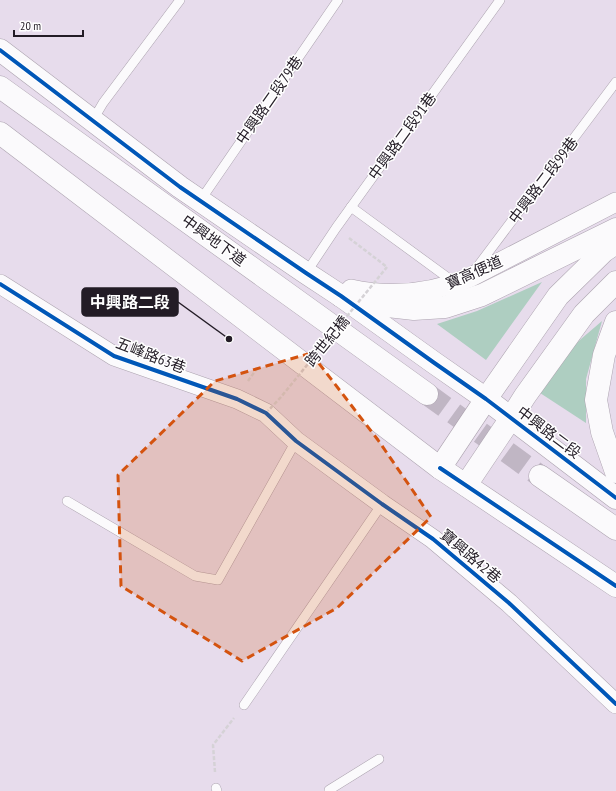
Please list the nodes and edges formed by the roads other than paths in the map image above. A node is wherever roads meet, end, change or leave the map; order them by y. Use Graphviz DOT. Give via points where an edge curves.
graph roads {
  1 [pos="180,0"];
  2 [pos="338,0"];
  3 [pos="500,0"];
  4 [pos="0,50"];
  5 [pos="616,82"];
  6 [pos="0,87"];
  7 [pos="93,121"];
  8 [pos="0,132"];
  9 [pos="200,201"];
  10 [pos="616,202"];
  11 [pos="351,207"];
  12 [pos="616,229"];
  13 [pos="616,243"];
  14 [pos="314,278"];
  15 [pos="463,280"];
  16 [pos="616,282"];
  17 [pos="0,284"];
  18 [pos="341,296"];
  19 [pos="616,322"];
  20 [pos="427,394"];
  21 [pos="486,399"];
  22 [pos="511,418"];
  23 [pos="296,441"];
  24 [pos="440,468"];
  25 [pos="616,472"];
  26 [pos="540,476"];
  27 [pos="466,485"];
  28 [pos="616,498"];
  29 [pos="67,501"];
  30 [pos="382,504"];
  31 [pos="616,529"];
  32 [pos="616,586"];
  33 [pos="616,704"];
  34 [pos="244,705"];
  35 [pos="379,759"];
  36 [pos="329,791"];
  1 -- 7 [label="lane" via="103,103"];
  2 -- 9 [label="lane, 中興路二段79巷"];
  3 -- 11 [label="lane, 中興路二段91巷"];
  4 -- 7 [label="main road, 中興路二段"];
  5 -- 15 [label="lane, 中興路二段99巷"];
  6 -- 20 [label="main road, 中興地下道"];
  7 -- 9 [label="main road, 中興路二段"];
  8 -- 24 [label="main road"];
  9 -- 14 [label="main road, 中興路二段"];
  10 -- 15 [label="street, 寶高便道"];
  11 -- 14 [label="lane, 中興路二段91巷" via="336,228"];
  11 -- 15 [label="lane"];
  12 -- 18 [label="main road" via="482,295 445,307 414,310 370,304"];
  13 -- 21 [label="main road" via="604,251 558,296"];
  14 -- 15 [label="street, 寶高便道" via="371,294 414,294"];
  14 -- 18 [label="main road, 中興路二段"];
  16 -- 22 [label="main road" via="584,314"];
  17 -- 23 [label="street, 五峰路63巷" via="114,356 237,399 266,413"];
  18 -- 21 [label="main road, 中興路二段"];
  19 -- 25 [label="main road" via="604,354 596,400 602,432"];
  21 -- 22 [label="main road, 中興路二段"];
  21 -- 24 [label="main road"];
  22 -- 27 [label="main road"];
  22 -- 28 [label="main road, 中興路二段"];
  23 -- 29 [label="lane" via="218,580 195,576"];
  23 -- 30 [label="street, 寶興路42巷"];
  24 -- 27 [label="main road"];
  26 -- 31 [label="main road"];
  27 -- 32 [label="main road"];
  30 -- 33 [label="street, 寶興路42巷" via="433,539 509,603"];
  30 -- 34 [label="lane"];
  35 -- 36 [label="lane"];
}
